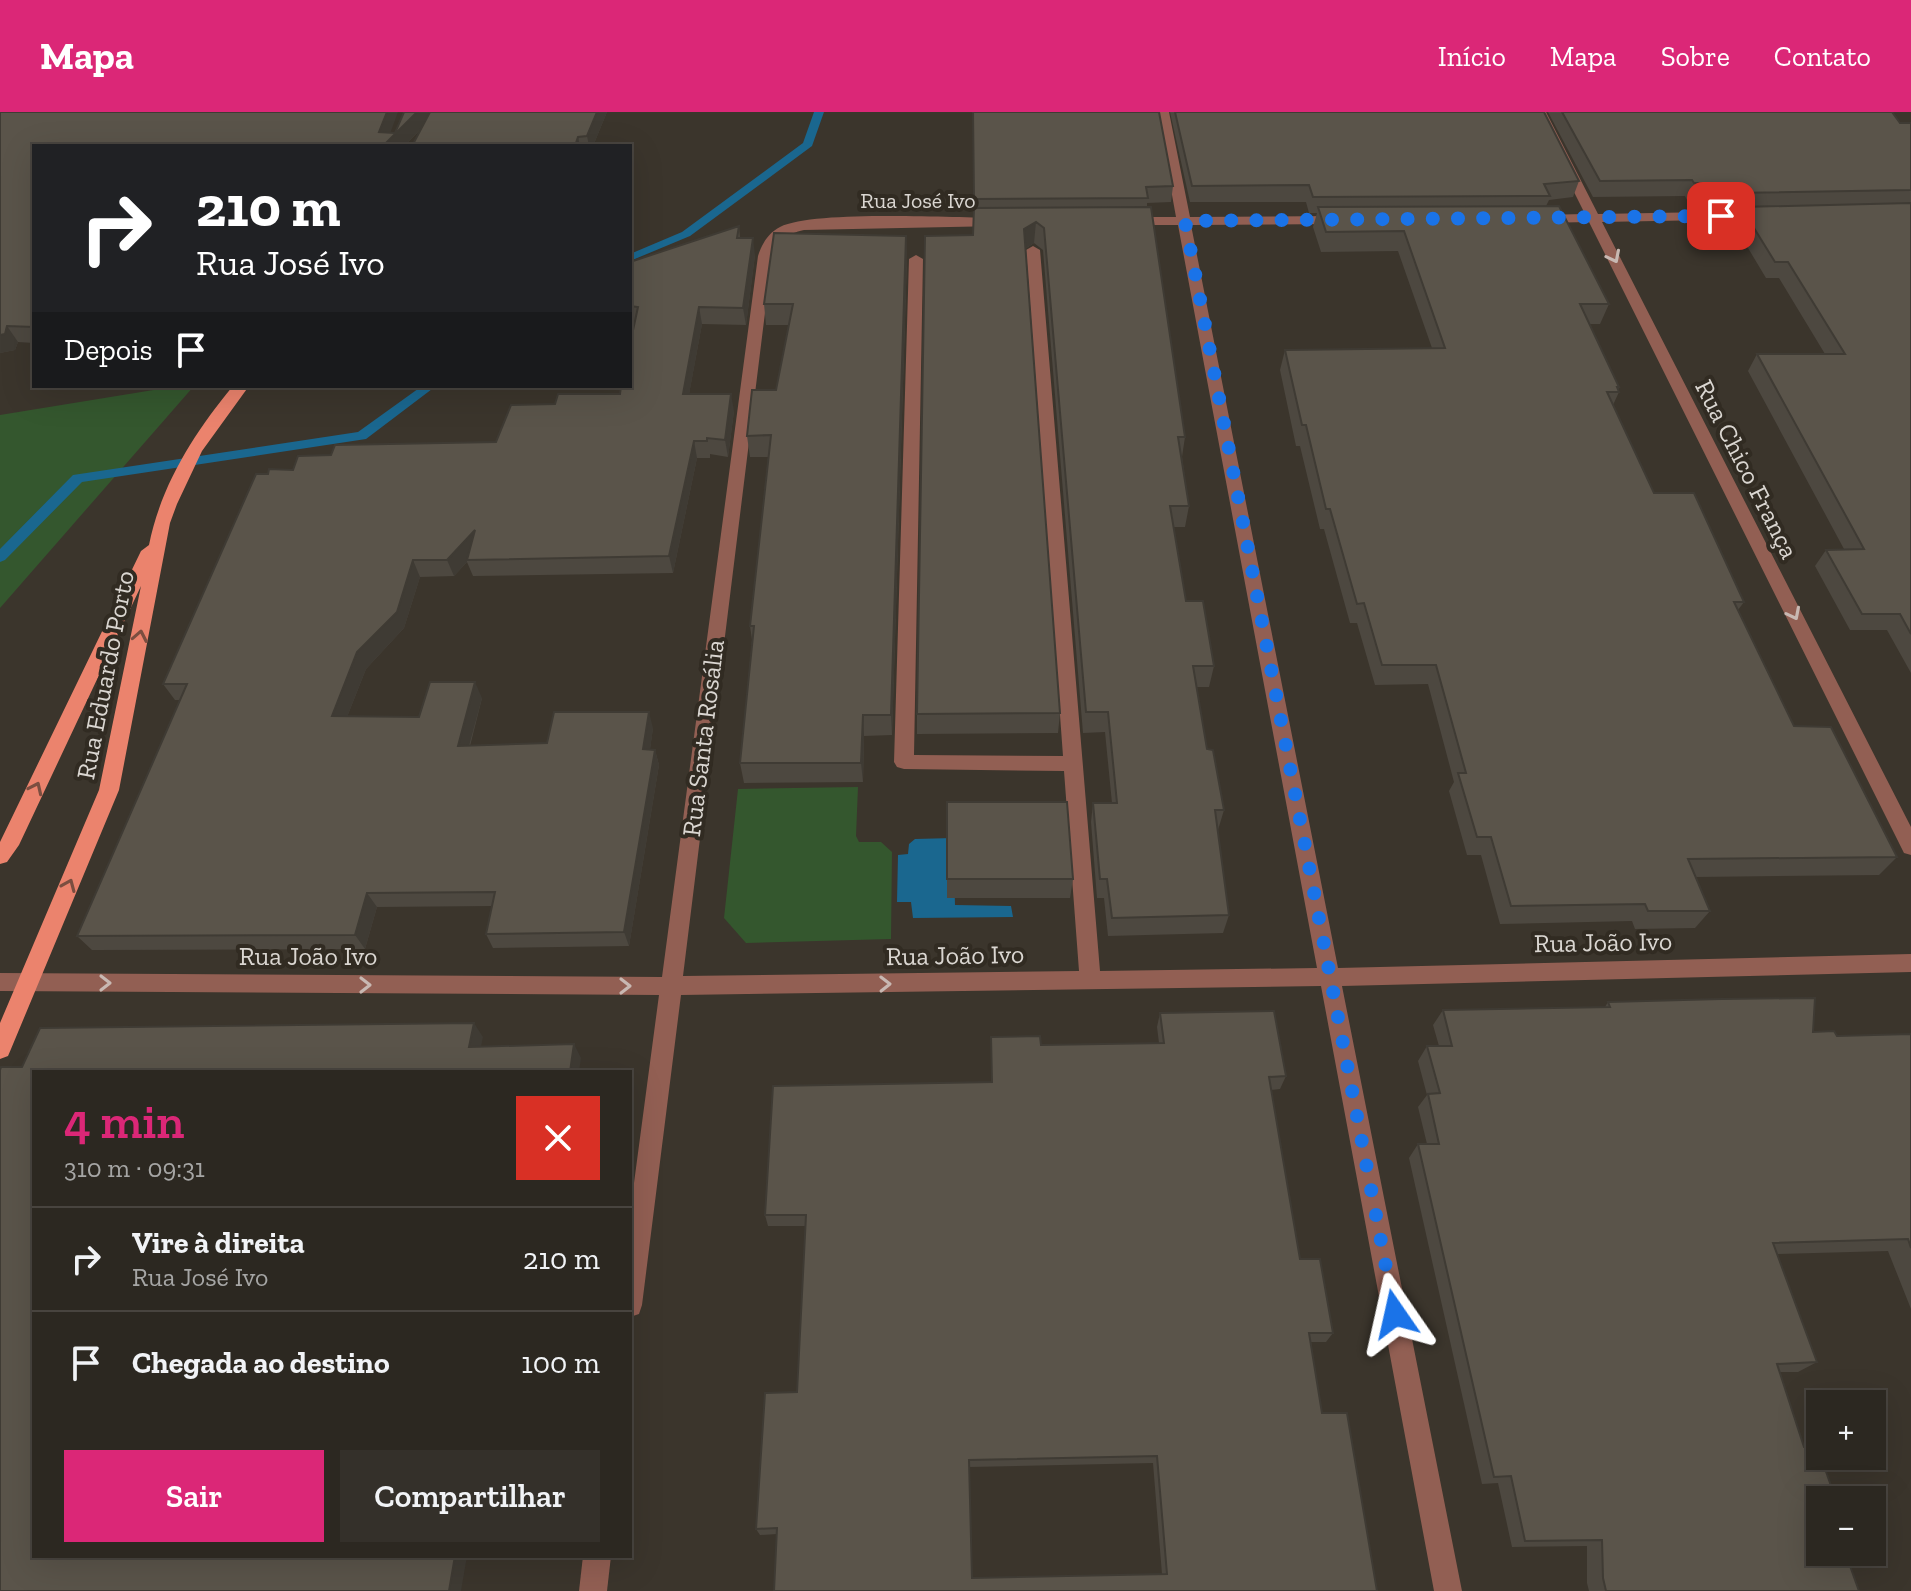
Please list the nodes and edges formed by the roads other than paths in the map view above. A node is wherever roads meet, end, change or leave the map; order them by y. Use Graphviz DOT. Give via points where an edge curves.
graph roads {
  1 [pos="1163,112"];
  2 [pos="1540,112"];
  3 [pos="1784,215"];
  4 [pos="1531,219"];
  5 [pos="1594,219"];
  6 [pos="1358,220"];
  7 [pos="1106,221"];
  8 [pos="1185,221"];
  9 [pos="1011,222"];
  10 [pos="837,223"];
  11 [pos="1033,250"];
  12 [pos="916,259"];
  13 [pos="239,388"];
  14 [pos="162,523"];
  15 [pos="1075,764"];
  16 [pos="1911,847"];
  17 [pos="0,856"];
  18 [pos="1911,963"];
  19 [pos="1332,977"];
  20 [pos="1090,981"];
  21 [pos="0,982"];
  22 [pos="27,983"];
  23 [pos="672,986"];
  24 [pos="0,1049"];
  25 [pos="632,1290"];
  26 [pos="597,1558"];
  27 [pos="593,1591"];
  28 [pos="1448,1591"];
  1 -- 8 [label="street"];
  2 -- 5 [label="street, Rua Chico França"];
  3 -- 5 [label="street"];
  4 -- 5 [label="street"];
  5 -- 16 [label="street, Rua Chico França, one-way"];
  6 -- 8 [label="street"];
  7 -- 8 [label="street"];
  8 -- 19 [label="street"];
  9 -- 10 [label="street, Rua José Ivo"];
  10 -- 23 [label="street, Rua Santa Rosália" via="785,230 770,242 765,256"];
  11 -- 15 [label="street"];
  12 -- 15 [label="street" via="904,762"];
  13 -- 14 [label="main road, Rua Eduardo Porto" via="185,464"];
  17 -- 14 [label="main road, one-way"];
  22 -- 14 [label="main road, Rua Eduardo Porto, one-way" via="109,790"];
  15 -- 20 [label="street"];
  18 -- 19 [label="street, Rua João Ivo"];
  19 -- 20 [label="street, Rua João Ivo"];
  19 -- 28 [label="street"];
  23 -- 20 [label="street, Rua João Ivo, one-way"];
  21 -- 22 [label="street, Rua João Ivo"];
  22 -- 23 [label="street, Rua João Ivo, one-way"];
  22 -- 24 [label="main road, Rua Eduardo Porto"];
  23 -- 25 [label="street, Rua Santa Rosália"];
  26 -- 27 [label="street"];
}
